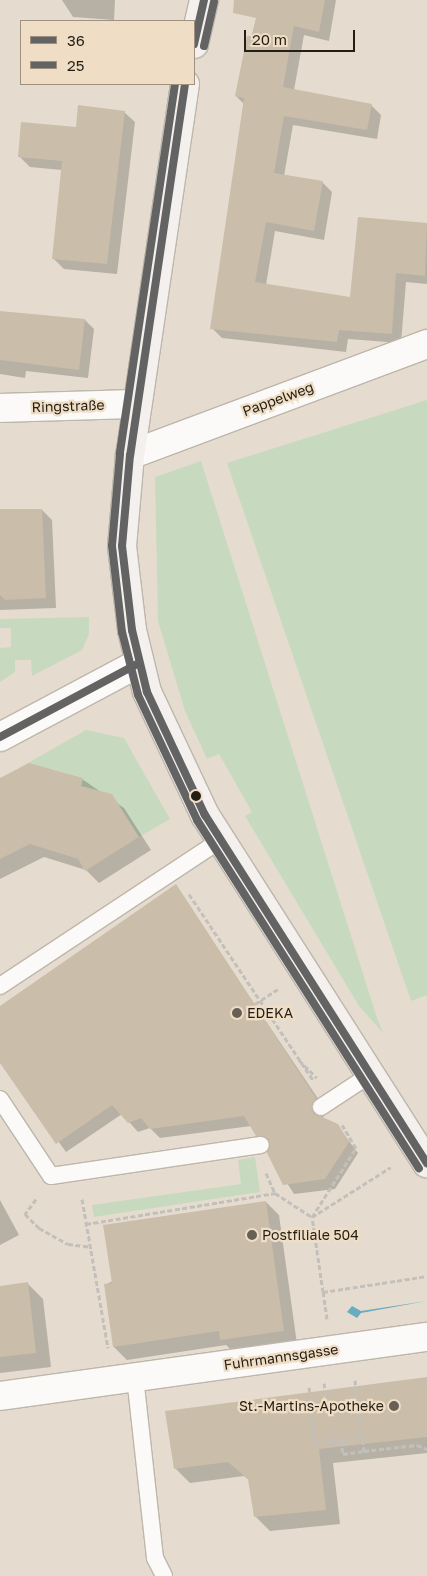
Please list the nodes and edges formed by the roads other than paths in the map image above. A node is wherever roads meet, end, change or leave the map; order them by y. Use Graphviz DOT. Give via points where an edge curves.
graph roads {
  1 [pos="204,0"];
  2 [pos="195,40"];
  3 [pos="185,85"];
  4 [pos="427,344"];
  5 [pos="136,404"];
  6 [pos="0,408"];
  7 [pos="130,455"];
  8 [pos="139,663"];
  9 [pos="0,737"];
  10 [pos="221,840"];
  11 [pos="0,986"];
  12 [pos="371,1074"];
  13 [pos="0,1099"];
  14 [pos="322,1107"];
  15 [pos="261,1145"];
  16 [pos="423,1156"];
  17 [pos="427,1337"];
  18 [pos="124,1379"];
  19 [pos="0,1396"];
  20 [pos="164,1576"];
  1 -- 2 [label="street"];
  3 -- 5 [label="street"];
  4 -- 7 [label="street, Pappelweg"];
  5 -- 6 [label="street, Ringstraße"];
  5 -- 7 [label="street"];
  7 -- 8 [label="street" via="122,546"];
  8 -- 9 [label="street"];
  8 -- 10 [label="street" via="175,757"];
  10 -- 11 [label="lane"];
  10 -- 12 [label="street"];
  12 -- 14 [label="lane"];
  12 -- 16 [label="street"];
  13 -- 15 [label="lane" via="52,1176"];
  17 -- 18 [label="street, Fuhrmannsgasse"];
  18 -- 19 [label="street, Fuhrmannsgasse"];
  18 -- 20 [label="lane" via="155,1558"];
}
